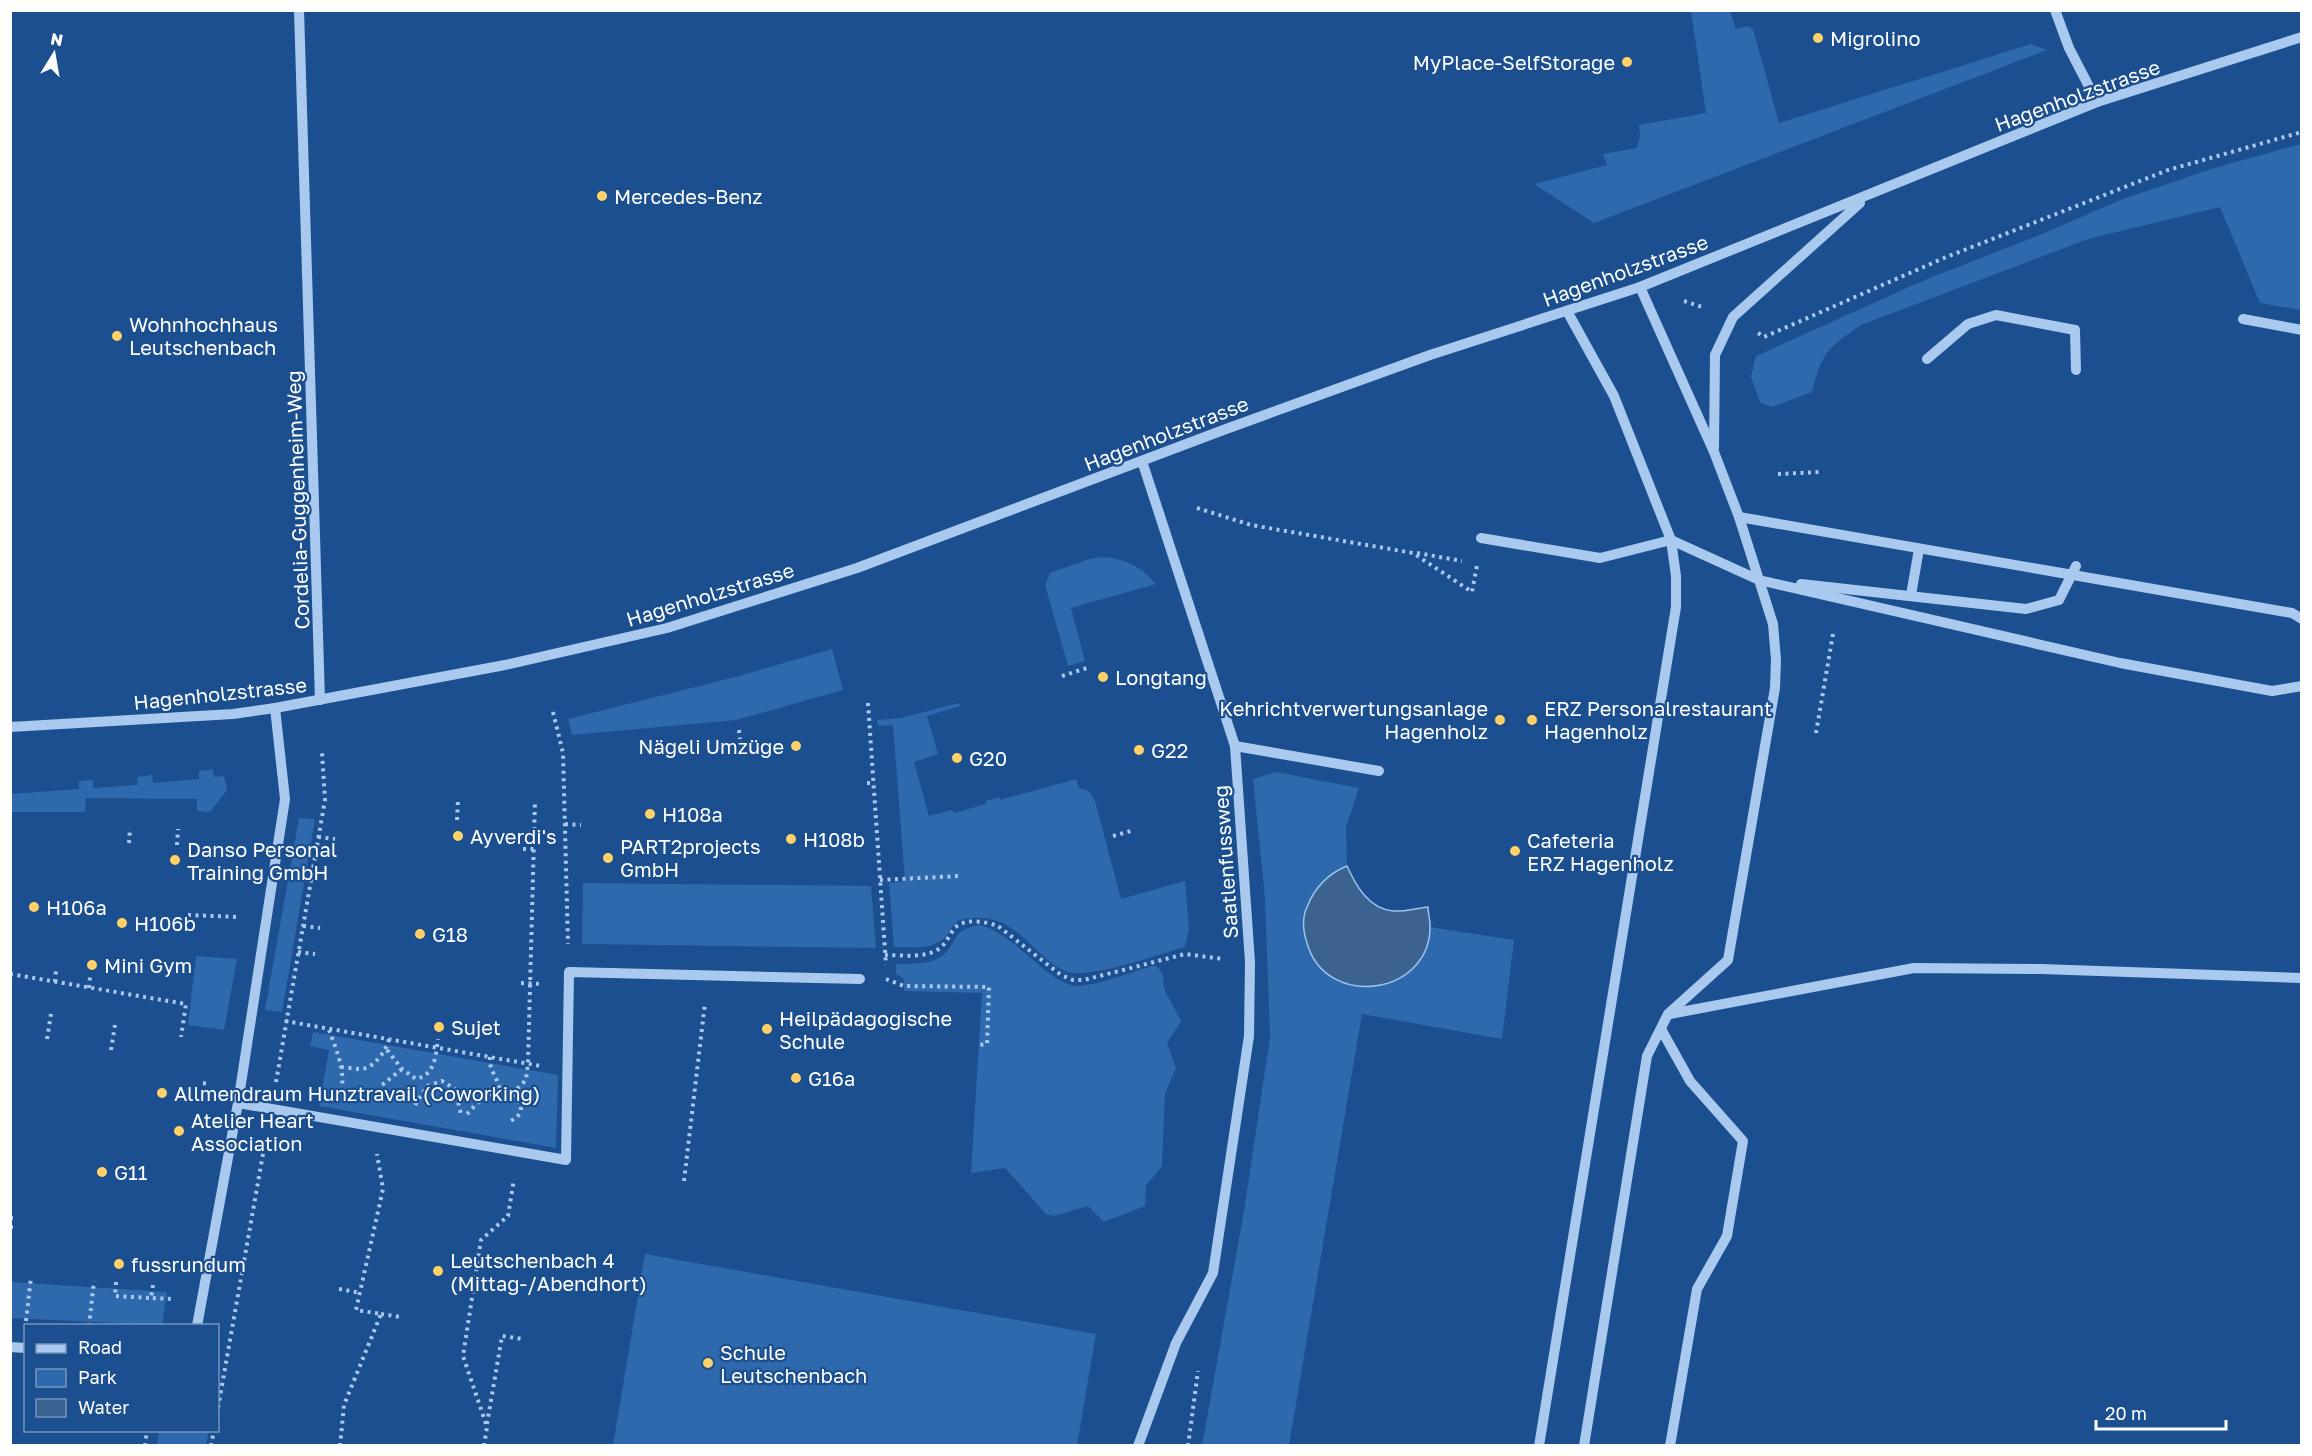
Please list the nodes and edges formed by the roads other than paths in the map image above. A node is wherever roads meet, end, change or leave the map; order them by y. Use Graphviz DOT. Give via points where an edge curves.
graph roads {
  1 [pos="299,10"];
  2 [pos="2055,11"];
  3 [pos="2301,38"];
  4 [pos="2097,102"];
  5 [pos="1867,196"];
  6 [pos="1640,287"];
  7 [pos="1567,311"];
  8 [pos="2243,319"];
  9 [pos="2301,330"];
  10 [pos="1928,359"];
  11 [pos="2076,370"];
  12 [pos="1714,452"];
  13 [pos="1142,461"];
  14 [pos="1739,517"];
  15 [pos="1481,538"];
  16 [pos="1671,540"];
  17 [pos="1919,549"];
  18 [pos="2074,571"];
  19 [pos="1759,580"];
  20 [pos="1911,595"];
  21 [pos="2301,619"];
  22 [pos="2301,686"];
  23 [pos="320,700"];
  24 [pos="275,708"];
  25 [pos="10,728"];
  26 [pos="1235,746"];
  27 [pos="1379,771"];
  28 [pos="2301,978"];
  29 [pos="860,979"];
  30 [pos="1668,1014"];
  31 [pos="1661,1029"];
  32 [pos="238,1102"];
  33 [pos="197,1324"];
  34 [pos="1138,1446"];
  35 [pos="1539,1446"];
  36 [pos="1584,1446"];
  37 [pos="1670,1446"];
  1 -- 23 [label="street, Cordelia-Guggenheim-Weg"];
  2 -- 4 [label="street"];
  3 -- 4 [label="street, Hagenholzstrasse"];
  4 -- 5 [label="street, Hagenholzstrasse"];
  5 -- 6 [label="street, Hagenholzstrasse"];
  5 -- 12 [label="street" via="1733,317 1715,355"];
  6 -- 7 [label="street, Hagenholzstrasse"];
  6 -- 12 [label="street"];
  7 -- 13 [label="street, Hagenholzstrasse" via="1430,355"];
  7 -- 16 [label="street" via="1614,396"];
  8 -- 9 [label="street"];
  10 -- 11 [label="street" via="1968,324 1996,315 2075,330"];
  12 -- 14 [label="street"];
  13 -- 23 [label="street, Hagenholzstrasse" via="857,568 668,628 505,665"];
  13 -- 26 [label="street, Saatlenfussweg"];
  14 -- 17 [label="street"];
  14 -- 19 [label="street"];
  15 -- 16 [label="street" via="1600,558"];
  16 -- 19 [label="street"];
  16 -- 35 [label="street" via="1676,608"];
  17 -- 18 [label="street"];
  17 -- 20 [label="street"];
  18 -- 20 [label="street" via="2059,600 2026,609"];
  18 -- 21 [label="street" via="2292,613"];
  19 -- 20 [label="street"];
  19 -- 22 [label="street" via="2120,663 2272,691"];
  19 -- 30 [label="street" via="1773,624 1775,688 1728,960"];
  23 -- 24 [label="street, Hagenholzstrasse"];
  24 -- 25 [label="street, Hagenholzstrasse"];
  24 -- 32 [label="street" via="285,799"];
  26 -- 27 [label="street"];
  26 -- 34 [label="street, Saatlenfussweg" via="1250,962 1249,1036 1213,1273 1176,1343"];
  28 -- 30 [label="street" via="1914,968"];
  29 -- 32 [label="street" via="569,972 567,1161"];
  30 -- 31 [label="street"];
  31 -- 36 [label="street" via="1647,1056"];
  31 -- 37 [label="street" via="1690,1081 1743,1141 1727,1236 1697,1289"];
  32 -- 33 [label="street"];
}
